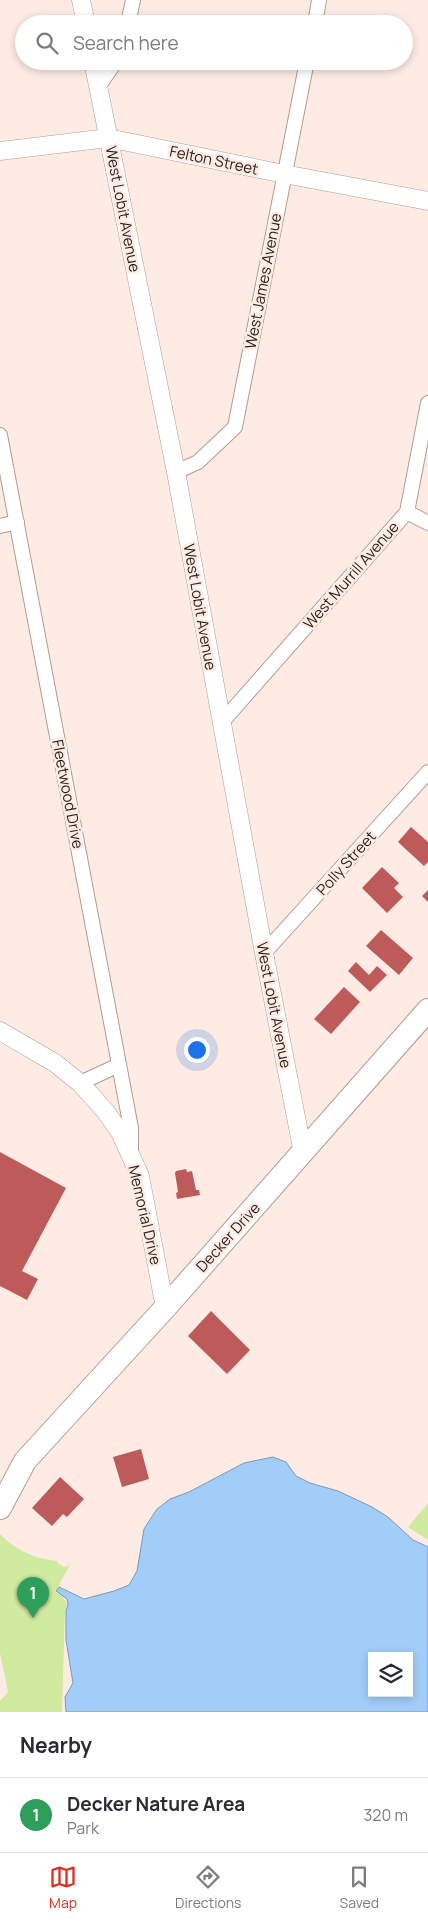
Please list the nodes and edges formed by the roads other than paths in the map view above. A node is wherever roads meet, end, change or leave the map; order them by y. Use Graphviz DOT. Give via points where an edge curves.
graph roads {
  1 [pos="81,0"];
  2 [pos="132,0"];
  3 [pos="319,0"];
  4 [pos="84,15"];
  5 [pos="130,15"];
  6 [pos="316,15"];
  7 [pos="95,70"];
  8 [pos="110,70"];
  9 [pos="305,70"];
  10 [pos="98,87"];
  11 [pos="108,138"];
  12 [pos="0,150"];
  13 [pos="284,174"];
  14 [pos="428,201"];
  15 [pos="428,403"];
  16 [pos="0,435"];
  17 [pos="176,472"];
  18 [pos="406,512"];
  19 [pos="17,522"];
  20 [pos="428,523"];
  21 [pos="0,526"];
  22 [pos="222,722"];
  23 [pos="428,772"];
  24 [pos="264,953"];
  25 [pos="428,1010"];
  26 [pos="0,1031"];
  27 [pos="119,1065"];
  28 [pos="80,1083"];
  29 [pos="131,1154"];
  30 [pos="303,1154"];
  31 [pos="165,1308"];
  32 [pos="26,1461"];
  33 [pos="0,1476"];
  34 [pos="0,1508"];
  1 -- 4 [label="street"];
  2 -- 5 [label="street"];
  3 -- 6 [label="street"];
  7 -- 10 [label="street, West Lobit Avenue"];
  8 -- 10 [label="street"];
  9 -- 13 [label="street, West James Avenue"];
  10 -- 11 [label="street, West Lobit Avenue"];
  11 -- 12 [label="street, Felton Street"];
  11 -- 13 [label="street, Felton Street"];
  11 -- 17 [label="street, West Lobit Avenue"];
  13 -- 14 [label="street, Felton Street"];
  13 -- 17 [label="street, West James Avenue" via="234,427 198,462"];
  15 -- 18 [label="street, West Murrill Avenue"];
  16 -- 19 [label="street, Fleetwood Drive"];
  17 -- 22 [label="street, West Lobit Avenue"];
  18 -- 20 [label="street"];
  18 -- 22 [label="street, West Murrill Avenue"];
  19 -- 21 [label="street"];
  19 -- 27 [label="street, Fleetwood Drive"];
  22 -- 24 [label="street, West Lobit Avenue"];
  23 -- 24 [label="street, Polly Street"];
  24 -- 30 [label="street, West Lobit Avenue"];
  25 -- 30 [label="main road, Decker Drive"];
  26 -- 28 [label="street, Memorial Drive" via="55,1062"];
  27 -- 28 [label="street"];
  27 -- 29 [label="street, Fleetwood Drive" via="132,1128"];
  28 -- 29 [label="street, Memorial Drive" via="106,1112"];
  29 -- 31 [label="street, Memorial Drive" via="146,1202"];
  30 -- 31 [label="main road, Decker Drive"];
  31 -- 32 [label="main road, Decker Drive"];
  32 -- 33 [label="main road, Decker Drive"];
  32 -- 34 [label="main road, Decker Drive"];
}
